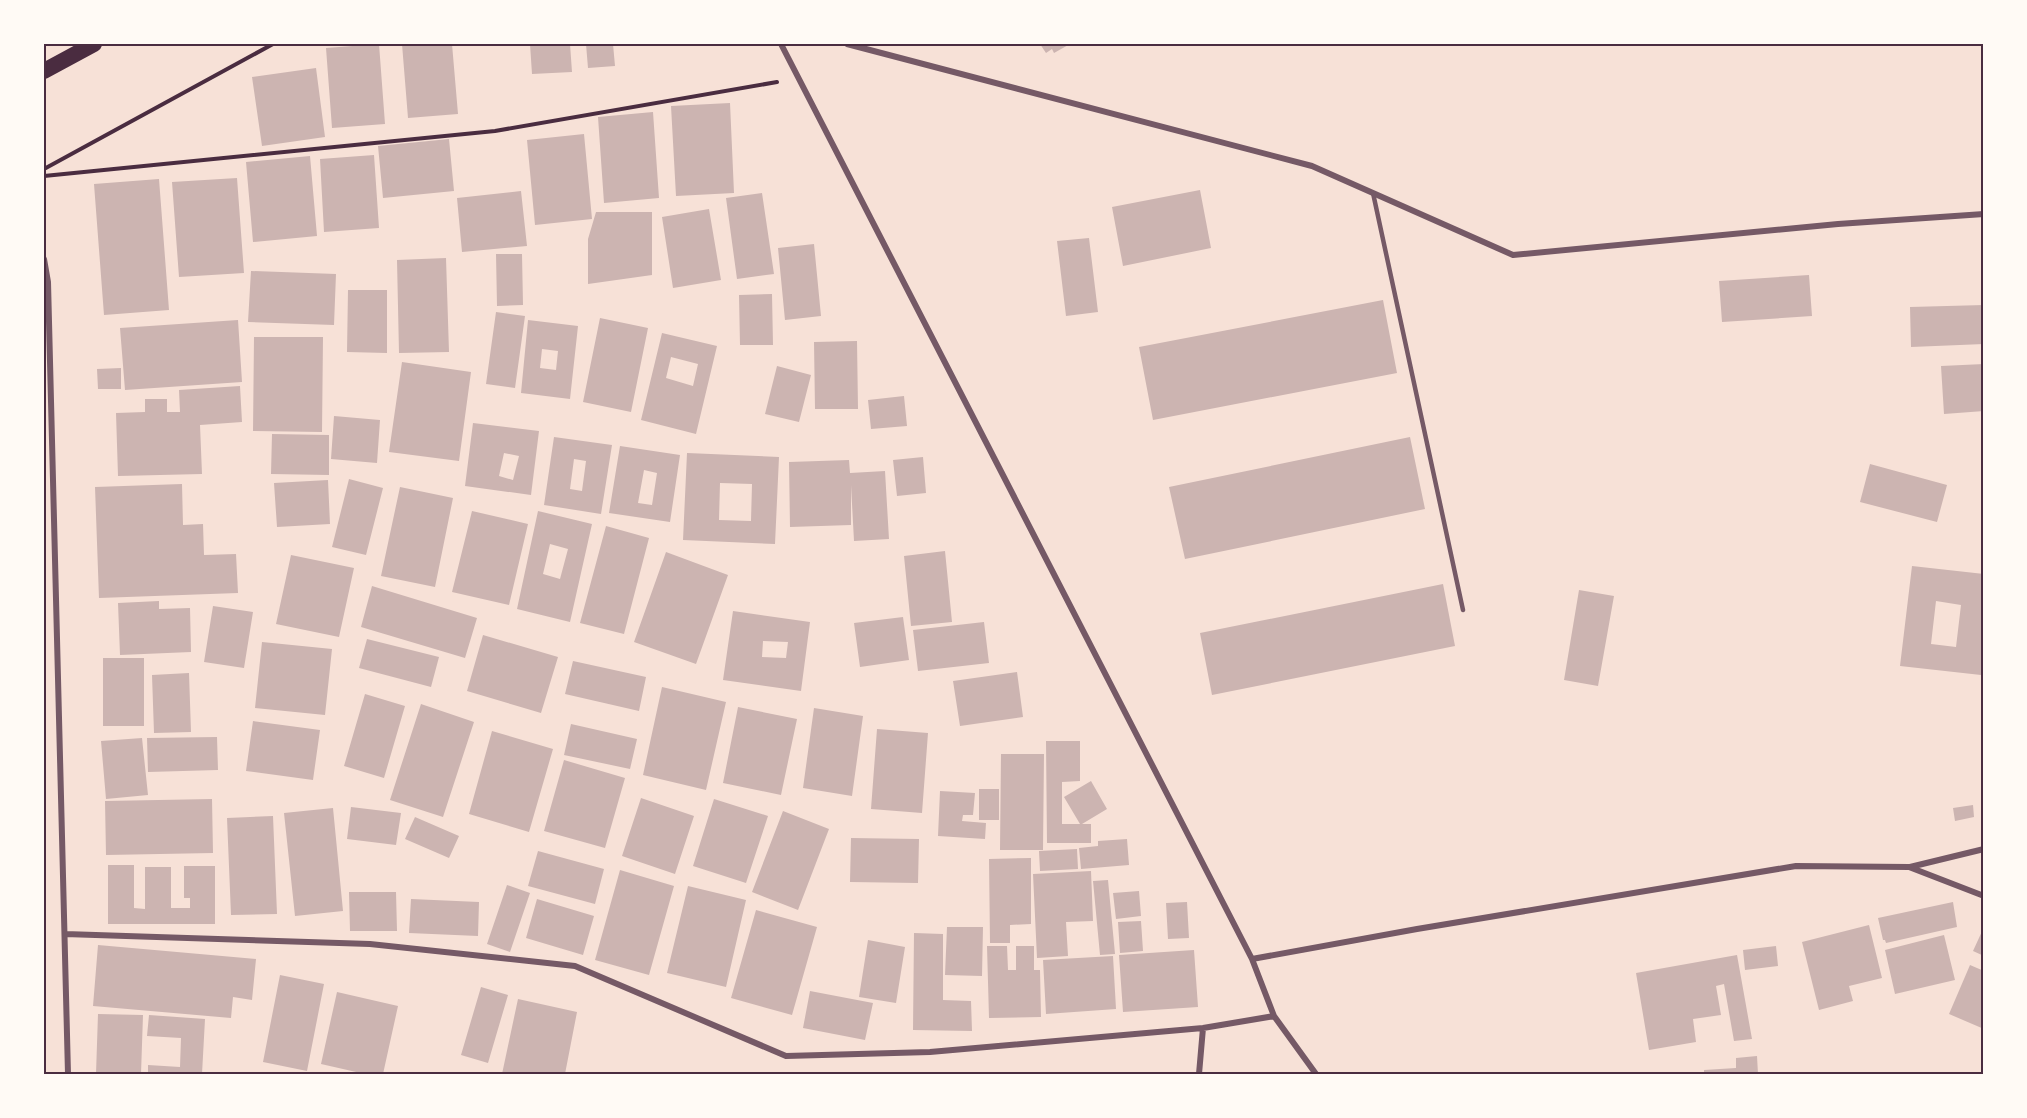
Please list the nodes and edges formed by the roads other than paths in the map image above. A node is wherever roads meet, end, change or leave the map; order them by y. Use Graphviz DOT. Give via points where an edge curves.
graph roads {
  1 [pos="94,44"];
  2 [pos="781,44"];
  3 [pos="847,44"];
  4 [pos="44,71"];
  5 [pos="1373,193"];
  6 [pos="1983,214"];
  7 [pos="44,259"];
  8 [pos="1463,610"];
  9 [pos="1983,849"];
  10 [pos="1910,867"];
  11 [pos="1983,896"];
  12 [pos="65,934"];
  13 [pos="1252,960"];
  14 [pos="1274,1016"];
  15 [pos="1203,1028"];
  16 [pos="68,1074"];
  17 [pos="1199,1074"];
  18 [pos="1316,1074"];
  1 -- 4 [label="highway"];
  2 -- 13 [label="street"];
  3 -- 5 [label="street" via="1312,166"];
  5 -- 6 [label="street" via="1514,255"];
  5 -- 8 [label="lane"];
  7 -- 12 [label="street" via="48,282"];
  9 -- 10 [label="street"];
  10 -- 11 [label="street"];
  10 -- 13 [label="street" via="1797,866"];
  12 -- 15 [label="street" via="370,944 574,966 786,1056 930,1052"];
  12 -- 16 [label="street"];
  13 -- 14 [label="street"];
  14 -- 15 [label="street"];
  14 -- 18 [label="street"];
  15 -- 17 [label="street"];
}
